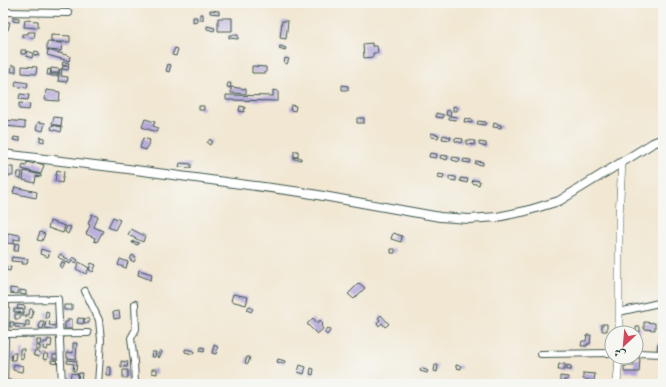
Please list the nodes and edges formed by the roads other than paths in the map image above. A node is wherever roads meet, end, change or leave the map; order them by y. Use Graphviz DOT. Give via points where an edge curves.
graph roads {
  1 [pos="3,12"];
  2 [pos="69,13"];
  3 [pos="663,139"];
  4 [pos="3,154"];
  5 [pos="622,162"];
  6 [pos="85,291"];
  7 [pos="4,300"];
  8 [pos="663,302"];
  9 [pos="135,304"];
  10 [pos="619,312"];
  11 [pos="619,325"];
  12 [pos="88,333"];
  13 [pos="4,334"];
  14 [pos="59,334"];
  15 [pos="604,353"];
  16 [pos="644,353"];
  17 [pos="542,354"];
  18 [pos="663,354"];
  19 [pos="618,365"];
  20 [pos="4,384"];
  21 [pos="26,384"];
  22 [pos="62,384"];
  23 [pos="68,384"];
  24 [pos="75,384"];
  25 [pos="98,384"];
  26 [pos="135,384"];
  27 [pos="617,384"];
  1 -- 2 [label="street"];
  3 -- 5 [label="main road"];
  4 -- 5 [label="main road" via="293,191 440,217 469,219 526,211 559,200"];
  5 -- 10 [label="street"];
  6 -- 25 [label="street" via="99,320"];
  7 -- 13 [label="street"];
  7 -- 14 [label="street" via="58,299"];
  8 -- 10 [label="street"];
  9 -- 26 [label="street" via="136,329 131,338"];
  10 -- 11 [label="street"];
  12 -- 14 [label="street"];
  13 -- 14 [label="street"];
  13 -- 20 [label="street"];
  14 -- 22 [label="street"];
  15 -- 17 [label="street"];
  16 -- 18 [label="street"];
  19 -- 27 [label="street"];
  20 -- 21 [label="street"];
  23 -- 24 [label="street"];
}
